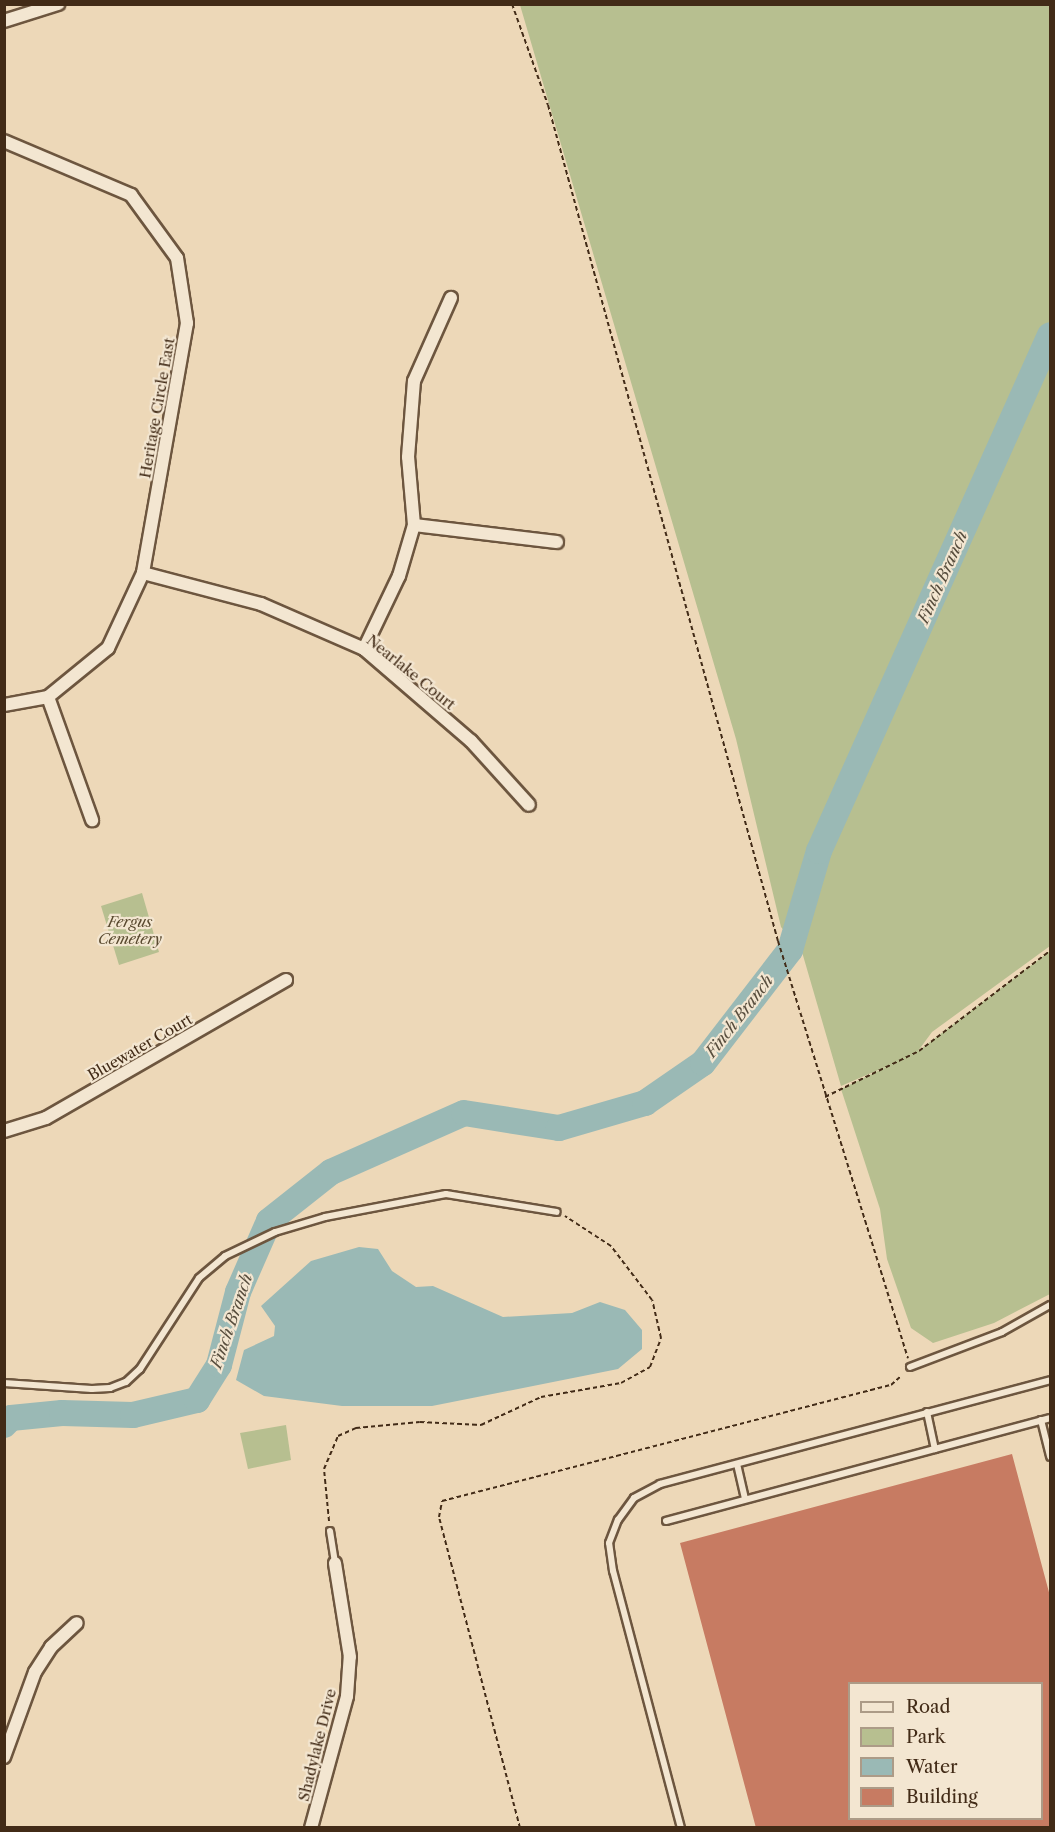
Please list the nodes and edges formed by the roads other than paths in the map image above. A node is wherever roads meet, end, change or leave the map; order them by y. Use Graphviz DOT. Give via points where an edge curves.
graph roads {
  1 [pos="58,4"];
  2 [pos="4,21"];
  3 [pos="4,141"];
  4 [pos="451,298"];
  5 [pos="414,525"];
  6 [pos="557,542"];
  7 [pos="143,573"];
  8 [pos="364,649"];
  9 [pos="48,697"];
  10 [pos="4,705"];
  11 [pos="529,805"];
  12 [pos="92,820"];
  13 [pos="286,980"];
  14 [pos="4,1131"];
  15 [pos="557,1212"];
  16 [pos="1050,1305"];
  17 [pos="910,1367"];
  18 [pos="1050,1380"];
  19 [pos="4,1383"];
  20 [pos="927,1412"];
  21 [pos="1050,1418"];
  22 [pos="1041,1420"];
  23 [pos="935,1449"];
  24 [pos="1050,1457"];
  25 [pos="737,1464"];
  26 [pos="745,1499"];
  27 [pos="666,1521"];
  28 [pos="330,1531"];
  29 [pos="335,1563"];
  30 [pos="77,1623"];
  31 [pos="4,1757"];
  32 [pos="311,1827"];
  33 [pos="681,1827"];
  1 -- 2 [label="street"];
  3 -- 7 [label="street, Heritage Circle East" via="131,195 177,258 187,322"];
  4 -- 5 [label="street" via="414,381 408,457"];
  5 -- 6 [label="street"];
  5 -- 8 [label="street" via="399,576"];
  7 -- 8 [label="street, Nearlake Court" via="261,604"];
  7 -- 9 [label="street, Heritage Circle East" via="108,648"];
  8 -- 11 [label="street, Nearlake Court" via="471,741"];
  9 -- 10 [label="street, Heritage Circle East"];
  9 -- 12 [label="street"];
  13 -- 14 [label="street, Bluewater Court" via="46,1118"];
  15 -- 19 [label="lane" via="446,1194 325,1217 275,1232 225,1256 199,1278 140,1369 126,1382 110,1389"];
  16 -- 17 [label="lane" via="1002,1332"];
  18 -- 20 [label="lane"];
  20 -- 23 [label="lane"];
  20 -- 25 [label="lane"];
  21 -- 22 [label="lane"];
  22 -- 23 [label="lane"];
  22 -- 24 [label="lane"];
  23 -- 26 [label="lane"];
  25 -- 26 [label="lane"];
  25 -- 33 [label="lane" via="660,1485 634,1498 618,1520 609,1543 613,1571"];
  26 -- 27 [label="lane"];
  28 -- 29 [label="lane"];
  29 -- 32 [label="street, Shadylake Drive" via="350,1658 347,1696"];
  30 -- 31 [label="street" via="51,1647 35,1672"];
}
